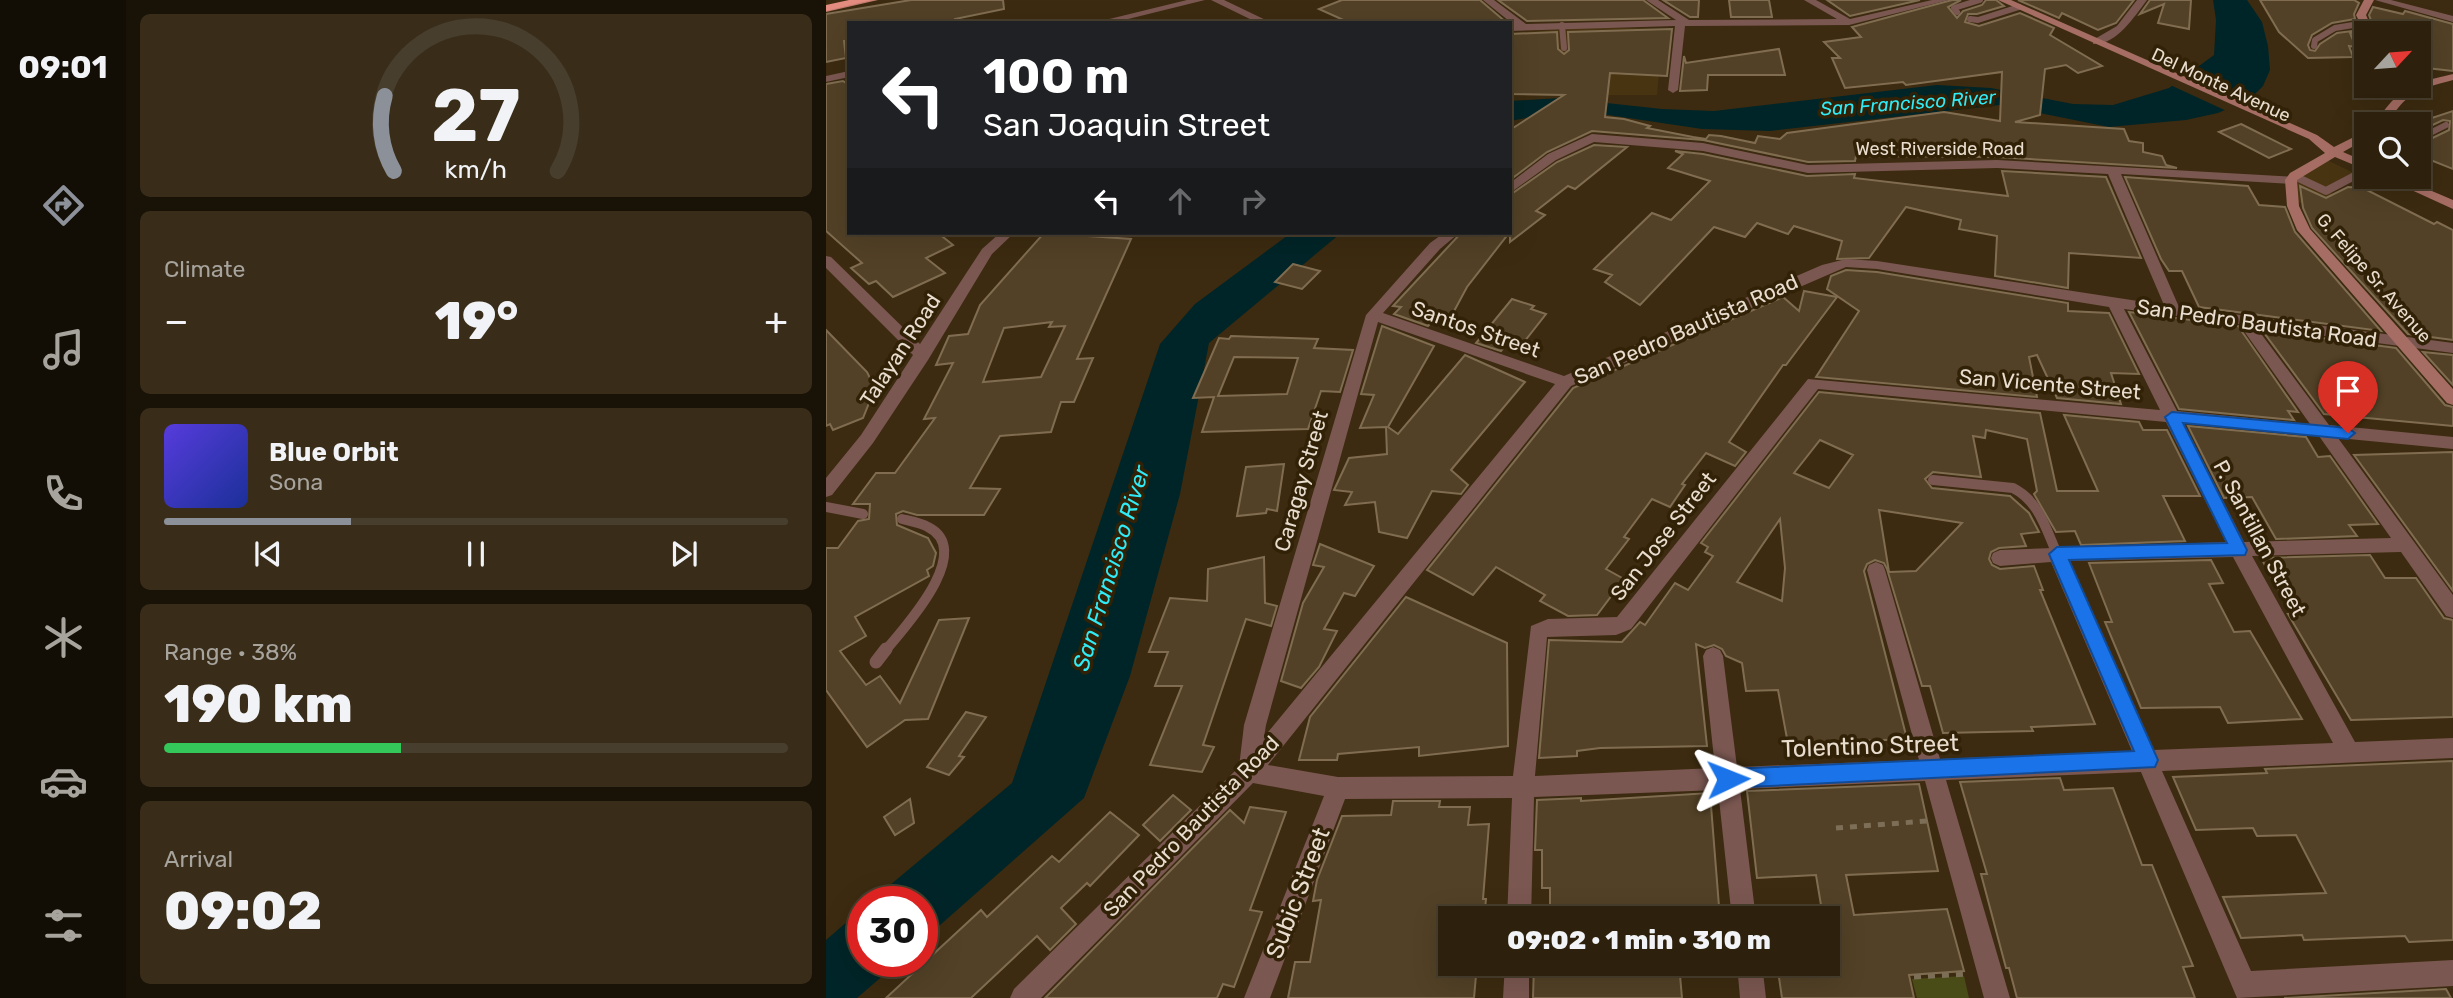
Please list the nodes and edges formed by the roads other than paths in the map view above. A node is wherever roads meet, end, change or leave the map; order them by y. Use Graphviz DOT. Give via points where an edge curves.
graph roads {
  1 [pos="866,0"];
  2 [pos="873,0"];
  3 [pos="1200,0"];
  4 [pos="1216,0"];
  5 [pos="1488,0"];
  6 [pos="1651,0"];
  7 [pos="1809,0"];
  8 [pos="1920,0"];
  9 [pos="1944,0"];
  10 [pos="1955,0"];
  11 [pos="1980,0"];
  12 [pos="2003,0"];
  13 [pos="2142,0"];
  14 [pos="2369,0"];
  15 [pos="2380,0"];
  16 [pos="1964,4"];
  17 [pos="2019,7"];
  18 [pos="826,8"];
  19 [pos="1905,9"];
  20 [pos="1957,12"];
  21 [pos="1970,19"];
  22 [pos="2453,19"];
  23 [pos="1107,21"];
  24 [pos="1263,21"];
  25 [pos="2364,21"];
  26 [pos="1683,22"];
  27 [pos="1849,22"];
  28 [pos="1562,25"];
  29 [pos="1523,27"];
  30 [pos="1512,28"];
  31 [pos="2354,29"];
  32 [pos="2097,42"];
  33 [pos="2314,46"];
  34 [pos="1564,48"];
  35 [pos="847,74"];
  36 [pos="2453,78"];
  37 [pos="826,79"];
  38 [pos="2431,83"];
  39 [pos="1673,90"];
  40 [pos="2446,125"];
  41 [pos="2431,132"];
  42 [pos="2354,141"];
  43 [pos="2333,152"];
  44 [pos="2354,162"];
  45 [pos="2113,171"];
  46 [pos="2354,175"];
  47 [pos="2293,178"];
  48 [pos="1512,188"];
  49 [pos="2416,189"];
  50 [pos="2453,205"];
  51 [pos="1005,235"];
  52 [pos="1449,235"];
  53 [pos="826,260"];
  54 [pos="2114,303"];
  55 [pos="2173,310"];
  56 [pos="1373,315"];
  57 [pos="2245,322"];
  58 [pos="2403,342"];
  59 [pos="2453,348"];
  60 [pos="923,356"];
  61 [pos="1564,382"];
  62 [pos="1810,385"];
  63 [pos="2453,399"];
  64 [pos="2172,417"];
  65 [pos="2322,431"];
  66 [pos="2453,443"];
  67 [pos="1933,480"];
  68 [pos="826,490"];
  69 [pos="826,508"];
  70 [pos="863,514"];
  71 [pos="902,519"];
  72 [pos="2405,545"];
  73 [pos="2239,550"];
  74 [pos="2057,554"];
  75 [pos="2000,558"];
  76 [pos="1876,570"];
  77 [pos="2453,610"];
  78 [pos="1713,656"];
  79 [pos="876,662"];
  80 [pos="2453,748"];
  81 [pos="2350,753"];
  82 [pos="2148,760"];
  83 [pos="1932,770"];
  84 [pos="1249,772"];
  85 [pos="1728,779"];
  86 [pos="1523,787"];
  87 [pos="1338,788"];
  88 [pos="1519,906"];
  89 [pos="1743,906"];
  90 [pos="2453,973"];
  91 [pos="1517,976"];
  92 [pos="1750,976"];
  93 [pos="2247,991"];
  94 [pos="1023,998"];
  95 [pos="1257,998"];
  96 [pos="1516,998"];
  97 [pos="1753,998"];
  98 [pos="1997,998"];
  1 -- 18 [label="highway"];
  2 -- 18 [label="main road"];
  3 -- 23 [label="street"];
  4 -- 24 [label="street"];
  5 -- 29 [label="street"];
  6 -- 26 [label="street"];
  7 -- 27 [label="street"];
  8 -- 19 [label="street"];
  9 -- 19 [label="street"];
  10 -- 16 [label="lane"];
  11 -- 16 [label="lane"];
  12 -- 17 [label="street, Del Monte Avenue"];
  13 -- 32 [label="street" via="2121,28"];
  14 -- 25 [label="street" via="2361,15"];
  15 -- 22 [label="street"];
  16 -- 20 [label="lane" via="1954,8"];
  17 -- 21 [label="lane"];
  17 -- 32 [label="street, Del Monte Avenue"];
  19 -- 27 [label="street"];
  26 -- 27 [label="street"];
  26 -- 28 [label="street"];
  26 -- 39 [label="street"];
  28 -- 29 [label="street"];
  28 -- 34 [label="lane"];
  29 -- 30 [label="street"];
  31 -- 33 [label="lane" via="2327,31"];
  32 -- 43 [label="street, Del Monte Avenue" via="2105,50 2269,122 2304,143"];
  35 -- 37 [label="street"];
  36 -- 38 [label="street"];
  40 -- 41 [label="lane"];
  42 -- 43 [label="street"];
  43 -- 44 [label="street, Del Monte Avenue"];
  43 -- 47 [label="street"];
  45 -- 47 [label="street, West Riverside Road"];
  45 -- 48 [label="street, West Riverside Road" via="1997,164 1808,169 1703,147 1592,138 1560,153"];
  45 -- 55 [label="street"];
  46 -- 47 [label="lane" via="2326,191"];
  47 -- 58 [label="street, G. Felipe Sr. Avenue" via="2293,206 2304,230"];
  49 -- 50 [label="street"];
  51 -- 60 [label="street, Talayan Road" via="987,252"];
  52 -- 56 [label="street, Caragay Street"];
  53 -- 60 [label="street"];
  54 -- 55 [label="street, San Pedro Bautista Road"];
  54 -- 61 [label="street, San Pedro Bautista Road" via="1846,263 1778,287"];
  54 -- 64 [label="street, P. Santillan Street"];
  55 -- 57 [label="street, San Pedro Bautista Road"];
  56 -- 61 [label="street, Santos Street"];
  56 -- 84 [label="street, Caragay Street" via="1255,725"];
  57 -- 58 [label="street, San Pedro Bautista Road"];
  57 -- 65 [label="street"];
  58 -- 59 [label="street, San Pedro Bautista Road"];
  58 -- 63 [label="street, G. Felipe Sr. Avenue"];
  60 -- 68 [label="street, Talayan Road"];
  61 -- 84 [label="street, San Pedro Bautista Road"];
  62 -- 64 [label="street, San Vicente Street"];
  62 -- 86 [label="street, San Jose Street" via="1624,623 1538,632"];
  64 -- 65 [label="street, San Vicente Street"];
  64 -- 73 [label="street, P. Santillan Street"];
  65 -- 66 [label="street, San Vicente Street"];
  65 -- 72 [label="street"];
  67 -- 74 [label="lane" via="2025,492"];
  69 -- 70 [label="lane"];
  71 -- 79 [label="lane" via="921,521 941,539 947,553 945,566 924,603"];
  72 -- 73 [label="street"];
  72 -- 77 [label="street"];
  73 -- 74 [label="street"];
  73 -- 81 [label="street, P. Santillan Street"];
  74 -- 75 [label="street"];
  74 -- 82 [label="street"];
  76 -- 83 [label="street"];
  78 -- 85 [label="street"];
  80 -- 81 [label="street, Tolentino Street"];
  81 -- 82 [label="street, Tolentino Street"];
  82 -- 83 [label="street, Tolentino Street"];
  82 -- 93 [label="street"];
  83 -- 85 [label="street, Tolentino Street"];
  83 -- 98 [label="street"];
  84 -- 87 [label="street, Tolentino Street"];
  84 -- 94 [label="street, San Pedro Bautista Road"];
  85 -- 86 [label="street, Tolentino Street"];
  85 -- 89 [label="street"];
  86 -- 87 [label="street, Tolentino Street"];
  86 -- 88 [label="street"];
  87 -- 95 [label="street, Subic Street"];
  90 -- 93 [label="street"];
  91 -- 96 [label="street"];
  92 -- 97 [label="street"];
}
